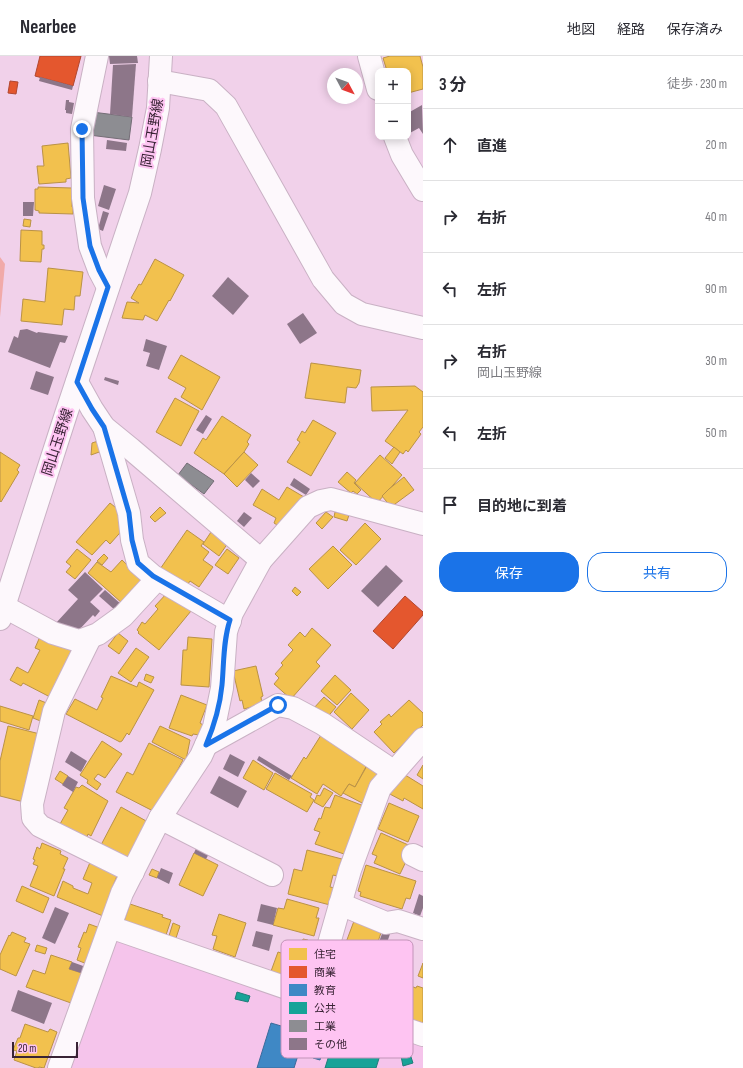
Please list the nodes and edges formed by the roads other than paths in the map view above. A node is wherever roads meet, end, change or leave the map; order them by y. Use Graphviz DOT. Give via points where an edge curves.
graph roads {
  1 [pos="98,56"];
  2 [pos="161,56"];
  3 [pos="369,56"];
  4 [pos="375,78"];
  5 [pos="160,81"];
  6 [pos="396,140"];
  7 [pos="423,190"];
  8 [pos="108,287"];
  9 [pos="423,328"];
  10 [pos="77,382"];
  11 [pos="104,427"];
  12 [pos="423,524"];
  13 [pos="261,560"];
  14 [pos="157,579"];
  15 [pos="2,612"];
  16 [pos="230,620"];
  17 [pos="90,638"];
  18 [pos="423,739"];
  19 [pos="206,745"];
  20 [pos="393,771"];
  21 [pos="160,818"];
  22 [pos="132,872"];
  23 [pos="272,875"];
  24 [pos="340,904"];
  25 [pos="110,927"];
  26 [pos="423,929"];
  27 [pos="330,940"];
  28 [pos="281,986"];
  29 [pos="413,1032"];
  30 [pos="423,1035"];
  31 [pos="59,1068"];
  1 -- 8 [label="street" via="82,129 83,198 90,246"];
  2 -- 5 [label="street, 岡山玉野線"];
  3 -- 4 [label="street"];
  5 -- 8 [label="street, 岡山玉野線" via="158,108 140,193"];
  5 -- 9 [label="street" via="209,90 226,106 323,279 344,304 362,314"];
  6 -- 7 [label="street"];
  8 -- 10 [label="street, 岡山玉野線"];
  10 -- 11 [label="street"];
  10 -- 15 [label="street, 岡山玉野線"];
  11 -- 13 [label="street"];
  11 -- 14 [label="street" via="129,513 138,563"];
  12 -- 13 [label="street" via="331,499 321,501 308,507"];
  13 -- 16 [label="street"];
  14 -- 16 [label="street"];
  14 -- 17 [label="street" via="124,616"];
  15 -- 17 [label="street" via="79,641"];
  16 -- 19 [label="street" via="226,632 220,696 214,727"];
  17 -- 22 [label="street" via="54,711 32,804 33,818 40,826"];
  18 -- 20 [label="street"];
  19 -- 20 [label="street" via="278,705 293,708 323,724"];
  19 -- 21 [label="street"];
  20 -- 24 [label="street" via="380,788"];
  21 -- 22 [label="street"];
  21 -- 23 [label="street"];
  22 -- 25 [label="street"];
  24 -- 26 [label="street" via="386,923 398,921"];
  24 -- 27 [label="street"];
  25 -- 28 [label="street"];
  25 -- 31 [label="street"];
  29 -- 30 [label="street"];
}
